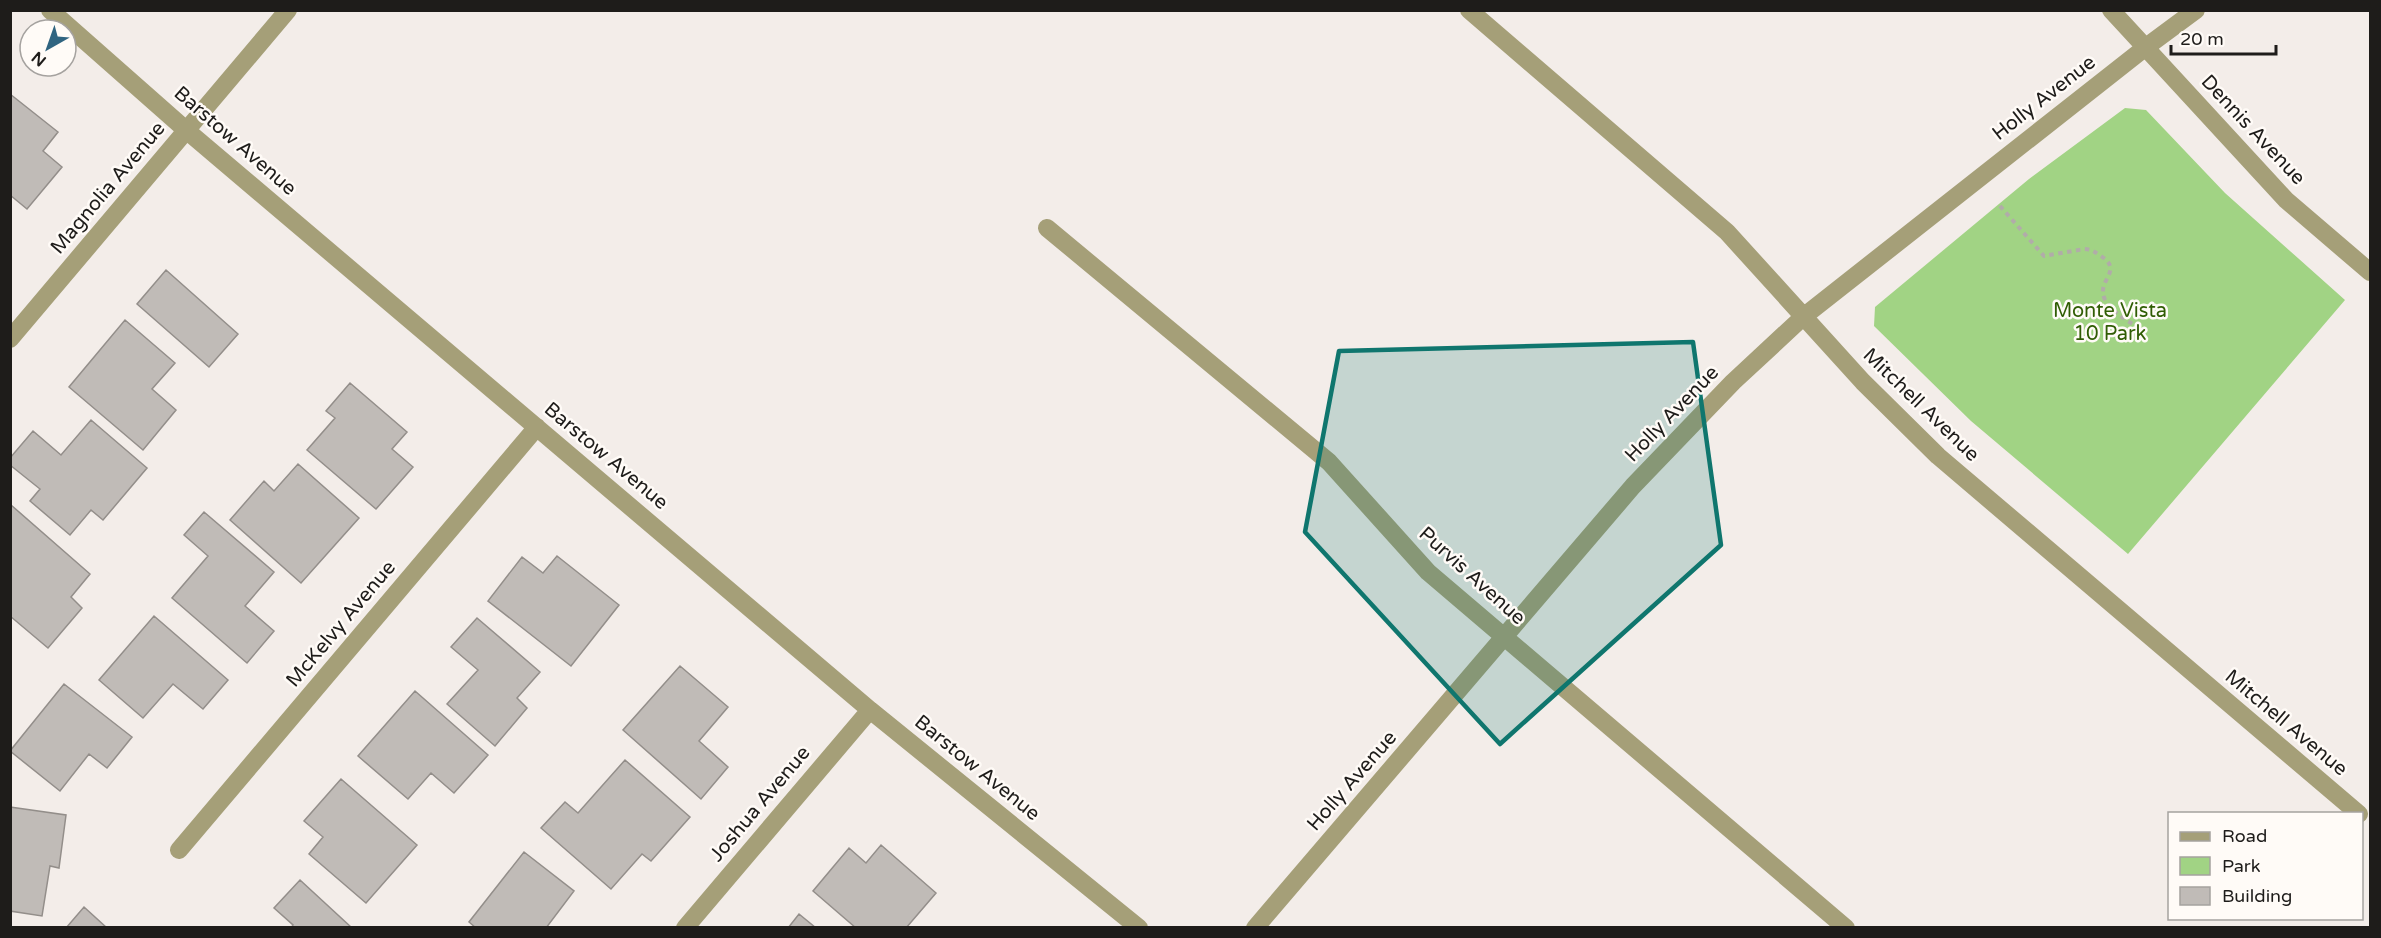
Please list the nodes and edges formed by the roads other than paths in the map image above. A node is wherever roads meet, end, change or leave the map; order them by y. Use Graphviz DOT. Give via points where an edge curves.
graph roads {
  1 [pos="50,10"];
  2 [pos="288,10"];
  3 [pos="1469,10"];
  4 [pos="2111,10"];
  5 [pos="2196,10"];
  6 [pos="2146,47"];
  7 [pos="186,130"];
  8 [pos="1047,228"];
  9 [pos="2370,272"];
  10 [pos="1803,317"];
  11 [pos="10,339"];
  12 [pos="537,427"];
  13 [pos="1504,637"];
  14 [pos="870,710"];
  15 [pos="2356,812"];
  16 [pos="178,850"];
  17 [pos="685,927"];
  18 [pos="1139,927"];
  19 [pos="1255,927"];
  20 [pos="1846,927"];
  1 -- 7 [label="street, Barstow Avenue"];
  2 -- 7 [label="street, Magnolia Avenue"];
  3 -- 10 [label="street, Mitchell Avenue" via="1727,232"];
  4 -- 6 [label="street, Dennis Avenue"];
  5 -- 6 [label="street, Holly Avenue"];
  6 -- 9 [label="street, Dennis Avenue" via="2286,200"];
  6 -- 10 [label="street, Holly Avenue"];
  7 -- 11 [label="street, Magnolia Avenue"];
  7 -- 12 [label="street, Barstow Avenue"];
  8 -- 13 [label="street, Purvis Avenue" via="1329,462 1428,572"];
  10 -- 13 [label="street, Holly Avenue" via="1732,382 1633,486"];
  10 -- 15 [label="street, Mitchell Avenue" via="1938,456"];
  12 -- 14 [label="street, Barstow Avenue"];
  12 -- 16 [label="street, McKelvy Avenue"];
  13 -- 19 [label="street, Holly Avenue"];
  13 -- 20 [label="street, Purvis Avenue"];
  14 -- 17 [label="street, Joshua Avenue"];
  14 -- 18 [label="street, Barstow Avenue"];
}
